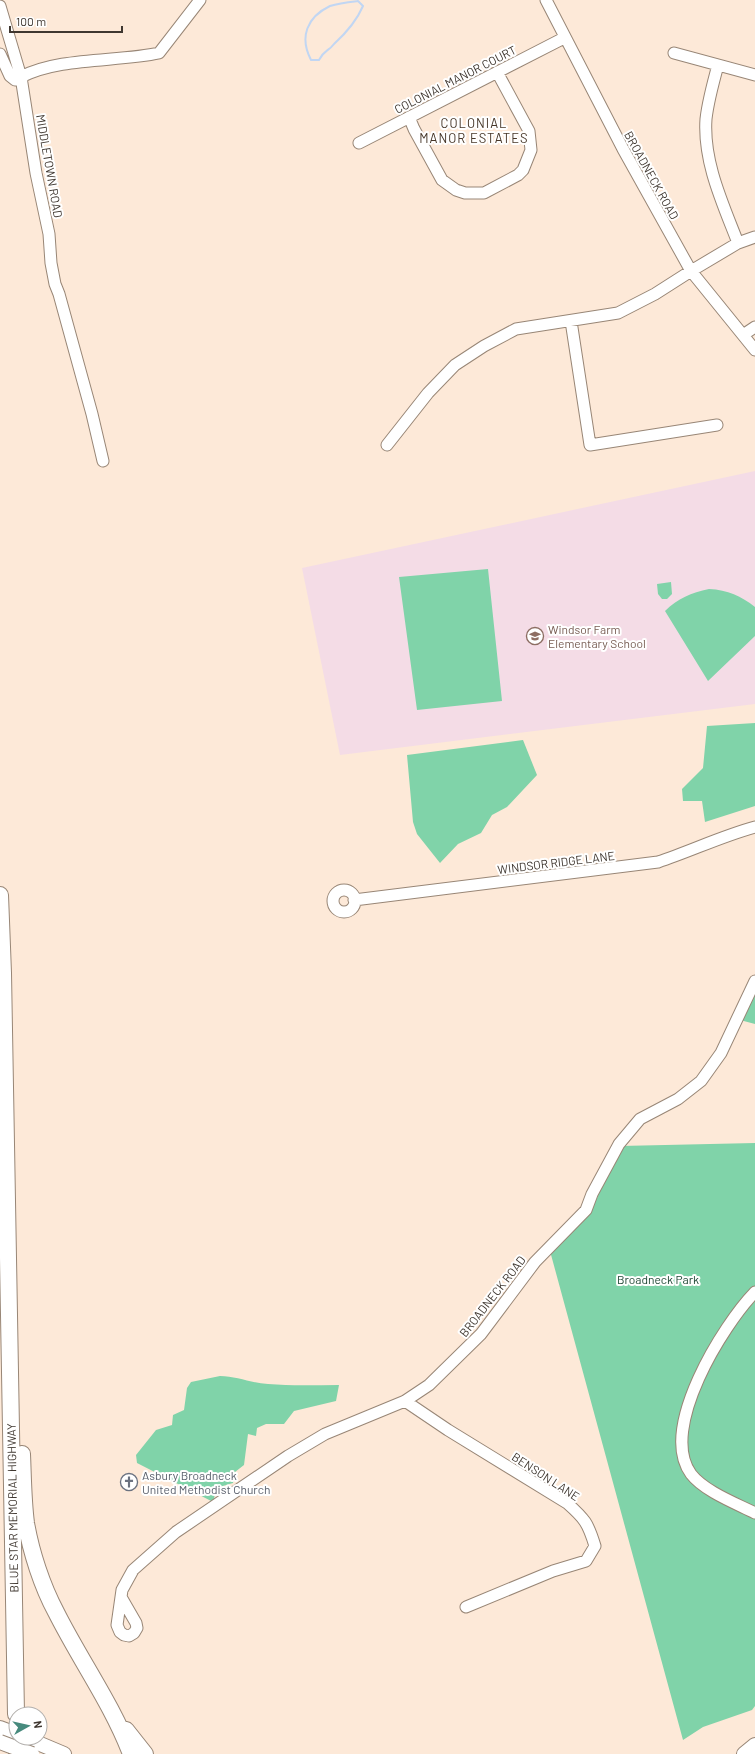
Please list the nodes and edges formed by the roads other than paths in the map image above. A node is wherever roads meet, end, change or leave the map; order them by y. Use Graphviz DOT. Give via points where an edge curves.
graph roads {
  1 [pos="200,0"];
  2 [pos="546,0"];
  3 [pos="0,6"];
  4 [pos="564,38"];
  5 [pos="0,54"];
  6 [pos="674,54"];
  7 [pos="718,65"];
  8 [pos="498,72"];
  9 [pos="755,75"];
  10 [pos="22,79"];
  11 [pos="410,117"];
  12 [pos="359,143"];
  13 [pos="755,237"];
  14 [pos="738,243"];
  15 [pos="691,271"];
  16 [pos="571,321"];
  17 [pos="755,326"];
  18 [pos="743,335"];
  19 [pos="755,350"];
  20 [pos="717,425"];
  21 [pos="387,445"];
  22 [pos="103,461"];
  23 [pos="755,827"];
  24 [pos="0,894"];
  25 [pos="354,900"];
  26 [pos="755,981"];
  27 [pos="755,1292"];
  28 [pos="9,1354"];
  29 [pos="405,1401"];
  30 [pos="755,1513"];
  31 [pos="121,1597"];
  32 [pos="466,1607"];
  33 [pos="99,1688"];
  34 [pos="16,1706"];
  35 [pos="0,1742"];
  36 [pos="755,1745"];
  37 [pos="36,1749"];
  38 [pos="64,1754"];
  39 [pos="131,1754"];
  40 [pos="146,1754"];
  41 [pos="744,1754"];
  1 -- 10 [label="street" via="159,53 46,68 31,72"];
  2 -- 4 [label="street, BROADNECK ROAD"];
  3 -- 10 [label="street, MIDDLETOWN ROAD"];
  4 -- 8 [label="street, COLONIAL MANOR COURT"];
  4 -- 15 [label="street, BROADNECK ROAD" via="622,149"];
  5 -- 10 [label="street" via="10,76 15,80"];
  6 -- 7 [label="street"];
  7 -- 9 [label="street"];
  7 -- 14 [label="street" via="709,98 706,141 713,175"];
  8 -- 11 [label="street, COLONIAL MANOR COURT"];
  8 -- 11 [label="street" via="529,131 531,150 518,175 484,193 465,193 442,180"];
  10 -- 22 [label="street, MIDDLETOWN ROAD" via="36,173 49,234 55,284"];
  11 -- 12 [label="street, COLONIAL MANOR COURT"];
  13 -- 14 [label="street"];
  14 -- 15 [label="street"];
  15 -- 16 [label="street" via="618,313"];
  15 -- 18 [label="street, BROADNECK ROAD"];
  16 -- 20 [label="street" via="590,445"];
  16 -- 21 [label="street" via="516,329 455,365 428,393"];
  17 -- 18 [label="street"];
  18 -- 19 [label="street, BROADNECK ROAD"];
  23 -- 25 [label="street, WINDSOR RIDGE LANE" via="658,862"];
  24 -- 28 [label="highway, BLUE STAR MEMORIAL HIGHWAY"];
  26 -- 29 [label="street, BROADNECK ROAD" via="721,1052 701,1081 678,1098 640,1119 619,1144 586,1210 535,1262 481,1334 429,1385"];
  27 -- 30 [label="street" via="742,1306 711,1352 688,1406 681,1447 687,1467 696,1479 712,1491"];
  28 -- 33 [label="highway" via="20,1390 26,1522 31,1546 55,1611"];
  28 -- 34 [label="highway, BLUE STAR MEMORIAL HIGHWAY"];
  29 -- 31 [label="street, BROADNECK ROAD" via="325,1434 176,1532 134,1570 126,1581"];
  29 -- 32 [label="street, BENSON LANE" via="567,1503 590,1528 595,1546 586,1561 553,1571"];
  33 -- 39 [label="highway"];
  33 -- 40 [label="highway" via="126,1730"];
  35 -- 37 [label="main road, bridge"];
  36 -- 41 [label="main road"];
  37 -- 38 [label="main road"];
}
